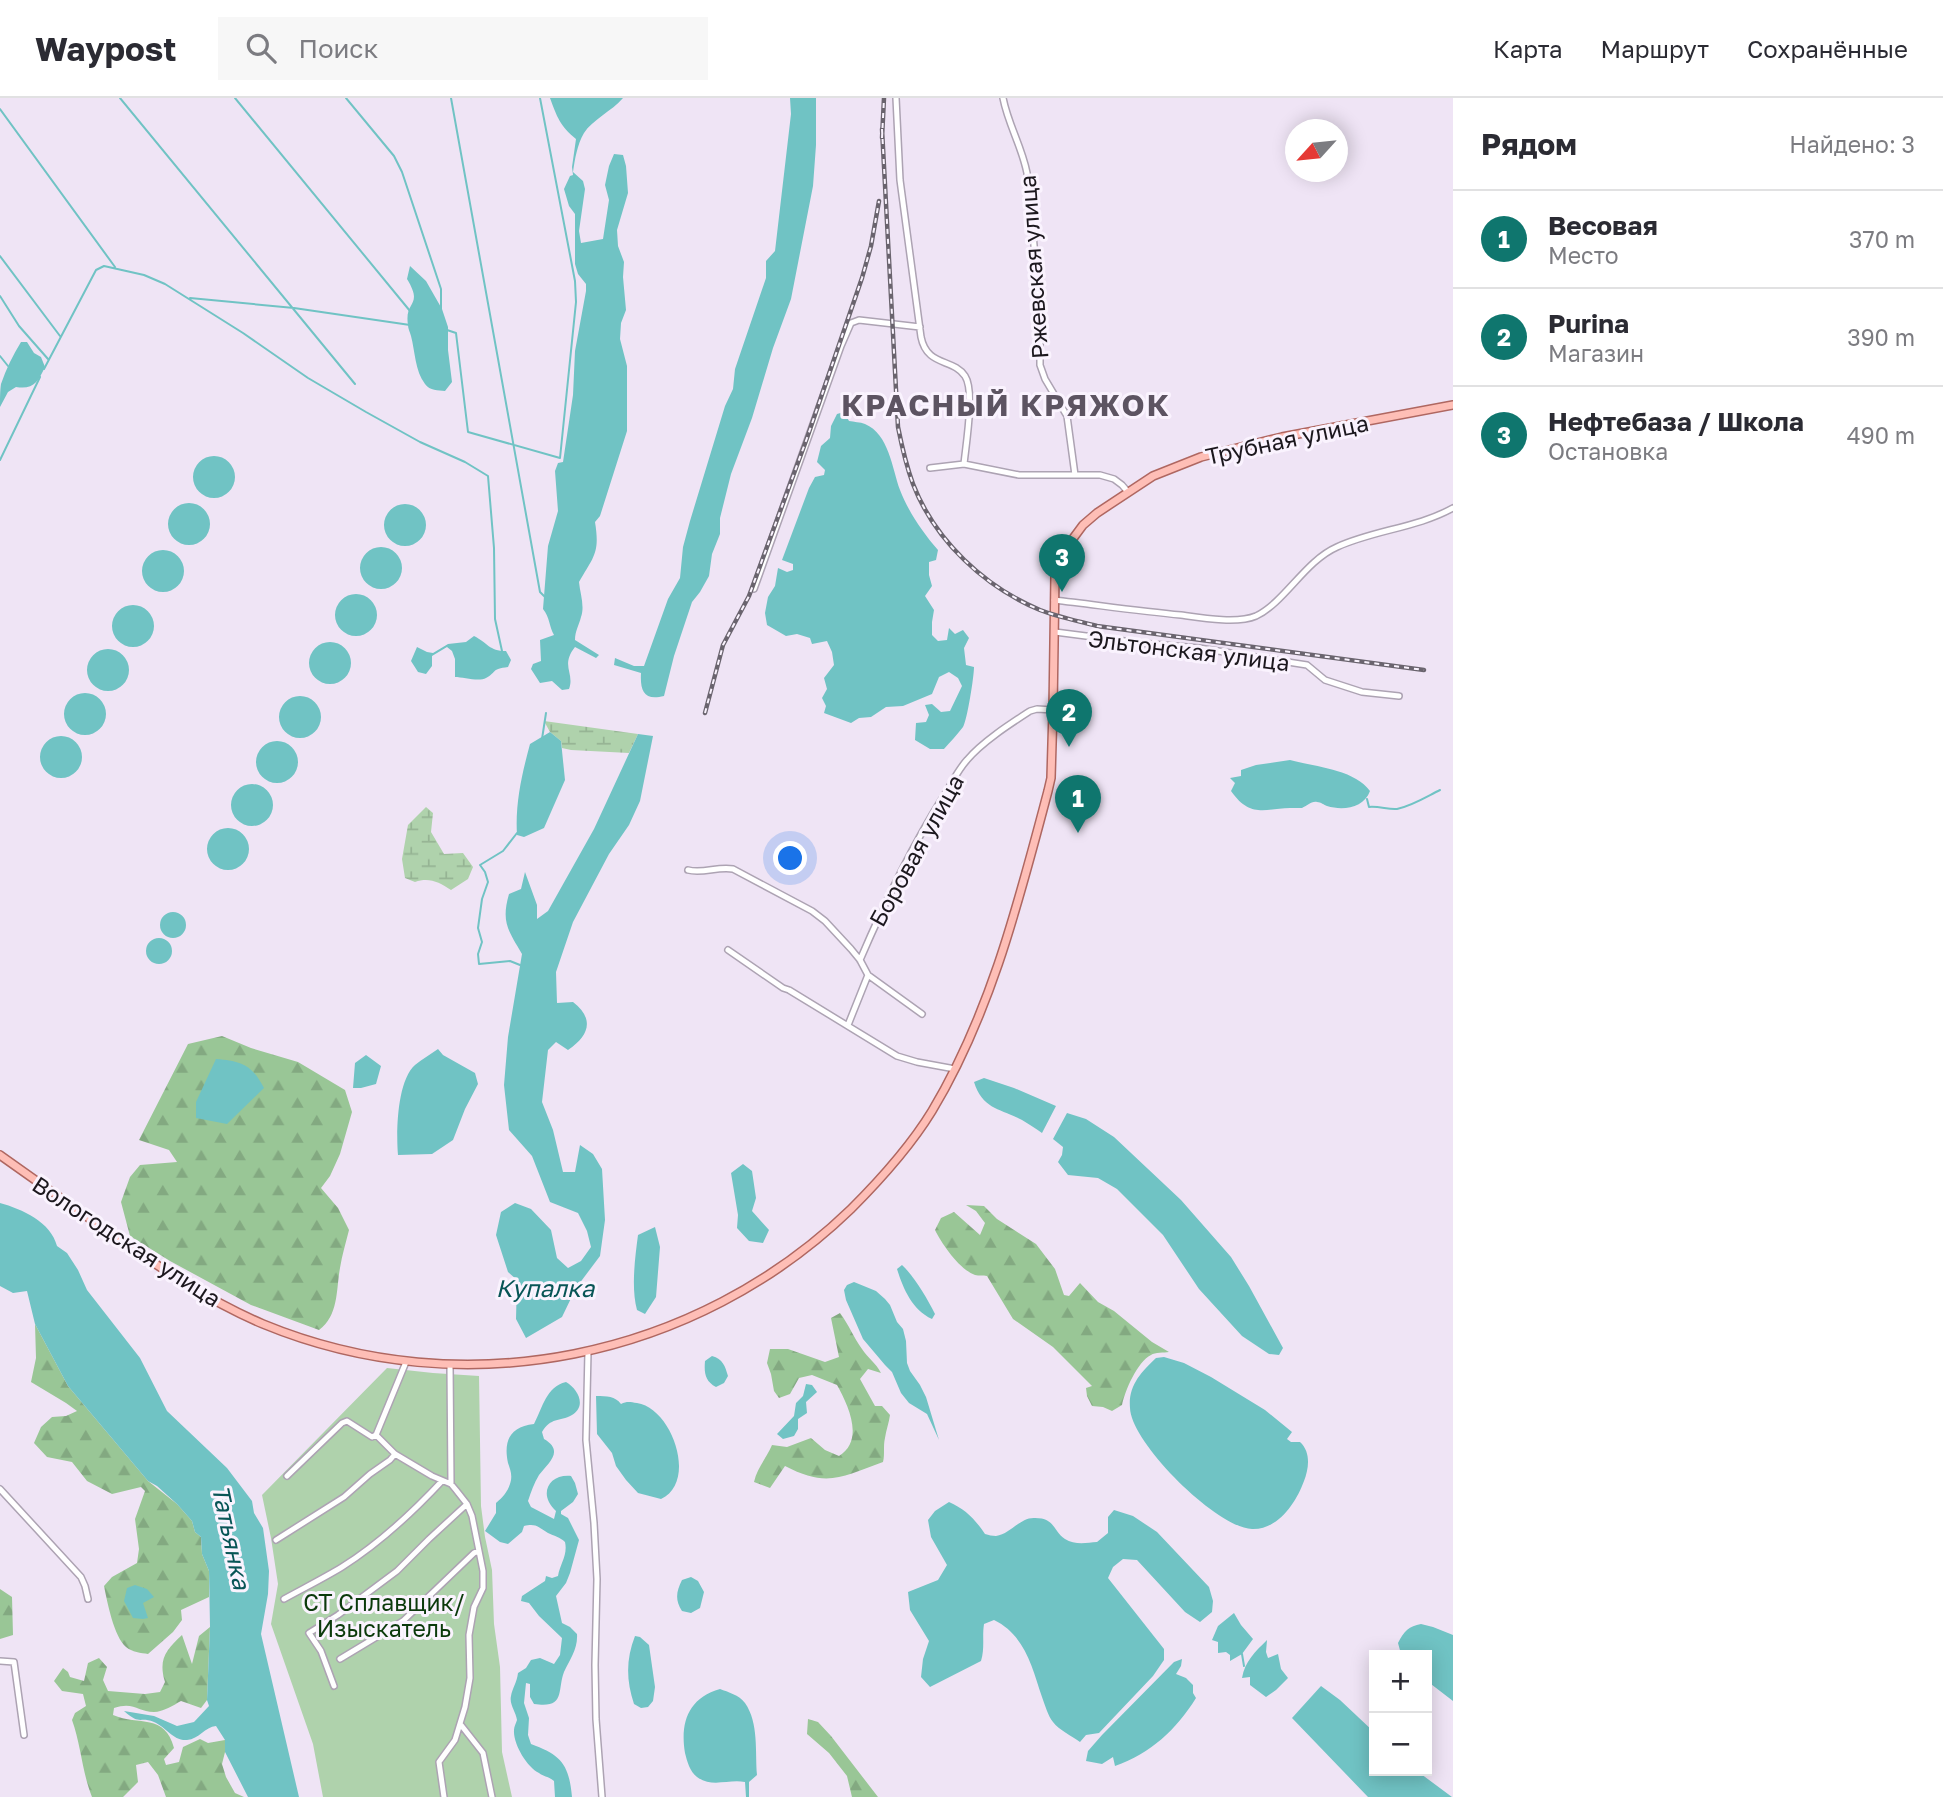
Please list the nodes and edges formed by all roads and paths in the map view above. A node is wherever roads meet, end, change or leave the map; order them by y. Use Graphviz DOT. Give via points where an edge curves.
graph roads {
  1 [pos="896,98"];
  2 [pos="1003,98"];
  3 [pos="920,327"];
  4 [pos="1453,405"];
  5 [pos="964,464"];
  6 [pos="930,468"];
  7 [pos="1075,475"];
  8 [pos="1128,492"];
  9 [pos="1453,508"];
  10 [pos="754,589"];
  11 [pos="1054,600"];
  12 [pos="1055,632"];
  13 [pos="1399,696"];
  14 [pos="1053,710"];
  15 [pos="688,870"];
  16 [pos="728,950"];
  17 [pos="860,960"];
  18 [pos="868,975"];
  19 [pos="922,1014"];
  20 [pos="848,1025"];
  21 [pos="955,1069"];
  22 [pos="0,1155"];
  23 [pos="587,1352"];
  24 [pos="406,1362"];
  25 [pos="450,1365"];
  26 [pos="376,1435"];
  27 [pos="395,1454"];
  28 [pos="288,1476"];
  29 [pos="442,1481"];
  30 [pos="451,1484"];
  31 [pos="0,1489"];
  32 [pos="467,1504"];
  33 [pos="276,1540"];
  34 [pos="478,1551"];
  35 [pos="284,1598"];
  36 [pos="88,1599"];
  37 [pos="340,1659"];
  38 [pos="0,1661"];
  39 [pos="334,1686"];
  40 [pos="461,1725"];
  41 [pos="24,1735"];
  42 [pos="444,1797"];
  43 [pos="492,1797"];
  44 [pos="602,1797"];
  1 -- 3 [label="street" via="901,192"];
  2 -- 7 [label="street, Ржевская улица" via="1027,173 1040,307 1040,365 1067,416"];
  3 -- 5 [label="street" via="927,352 961,372 968,384"];
  3 -- 10 [label="street" via="851,323"];
  4 -- 8 [label="main road, Трубная улица" via="1227,450 1153,476"];
  5 -- 6 [label="street"];
  5 -- 7 [label="street" via="1010,474"];
  7 -- 8 [label="street" via="1105,476"];
  8 -- 11 [label="main road, Трубная улица" via="1089,519 1066,547 1056,569"];
  9 -- 11 [label="street, Эльтонская улица" via="1331,550 1266,609 1242,620"];
  11 -- 12 [label="main road, Вологодская улица"];
  12 -- 13 [label="street, Эльтонская улица" via="1307,665 1325,680 1362,692"];
  12 -- 14 [label="main road, Вологодская улица"];
  14 -- 17 [label="street, Боровая улица" via="1030,711 967,760 883,906"];
  14 -- 21 [label="main road, Вологодская улица" via="1051,778 1041,822 988,994"];
  15 -- 17 [label="street" via="733,869 791,899 825,921"];
  16 -- 20 [label="street"];
  17 -- 18 [label="street"];
  18 -- 19 [label="street"];
  18 -- 20 [label="street"];
  20 -- 21 [label="street" via="897,1056"];
  21 -- 23 [label="main road, Вологодская улица" via="902,1153 811,1245 762,1280 698,1314 660,1331"];
  22 -- 24 [label="main road, Вологодская улица" via="144,1257 220,1303 297,1336"];
  23 -- 25 [label="main road, Вологодская улица"];
  23 -- 44 [label="street" via="586,1440 597,1579 596,1719"];
  24 -- 25 [label="main road, Вологодская улица"];
  24 -- 26 [label="street"];
  25 -- 30 [label="street"];
  26 -- 27 [label="street"];
  26 -- 28 [label="street" via="372,1437 347,1421 342,1423"];
  27 -- 29 [label="street"];
  27 -- 33 [label="street" via="344,1497"];
  29 -- 30 [label="street"];
  29 -- 35 [label="street" via="417,1508 359,1555"];
  30 -- 32 [label="street"];
  31 -- 36 [label="street" via="81,1577"];
  32 -- 34 [label="street"];
  32 -- 39 [label="street" via="397,1571 309,1633"];
  34 -- 37 [label="street" via="403,1621"];
  34 -- 40 [label="street" via="483,1588 468,1634 470,1678"];
  38 -- 41 [label="street" via="14,1662"];
  40 -- 42 [label="street" via="439,1762"];
  40 -- 43 [label="street" via="484,1754"];
}
